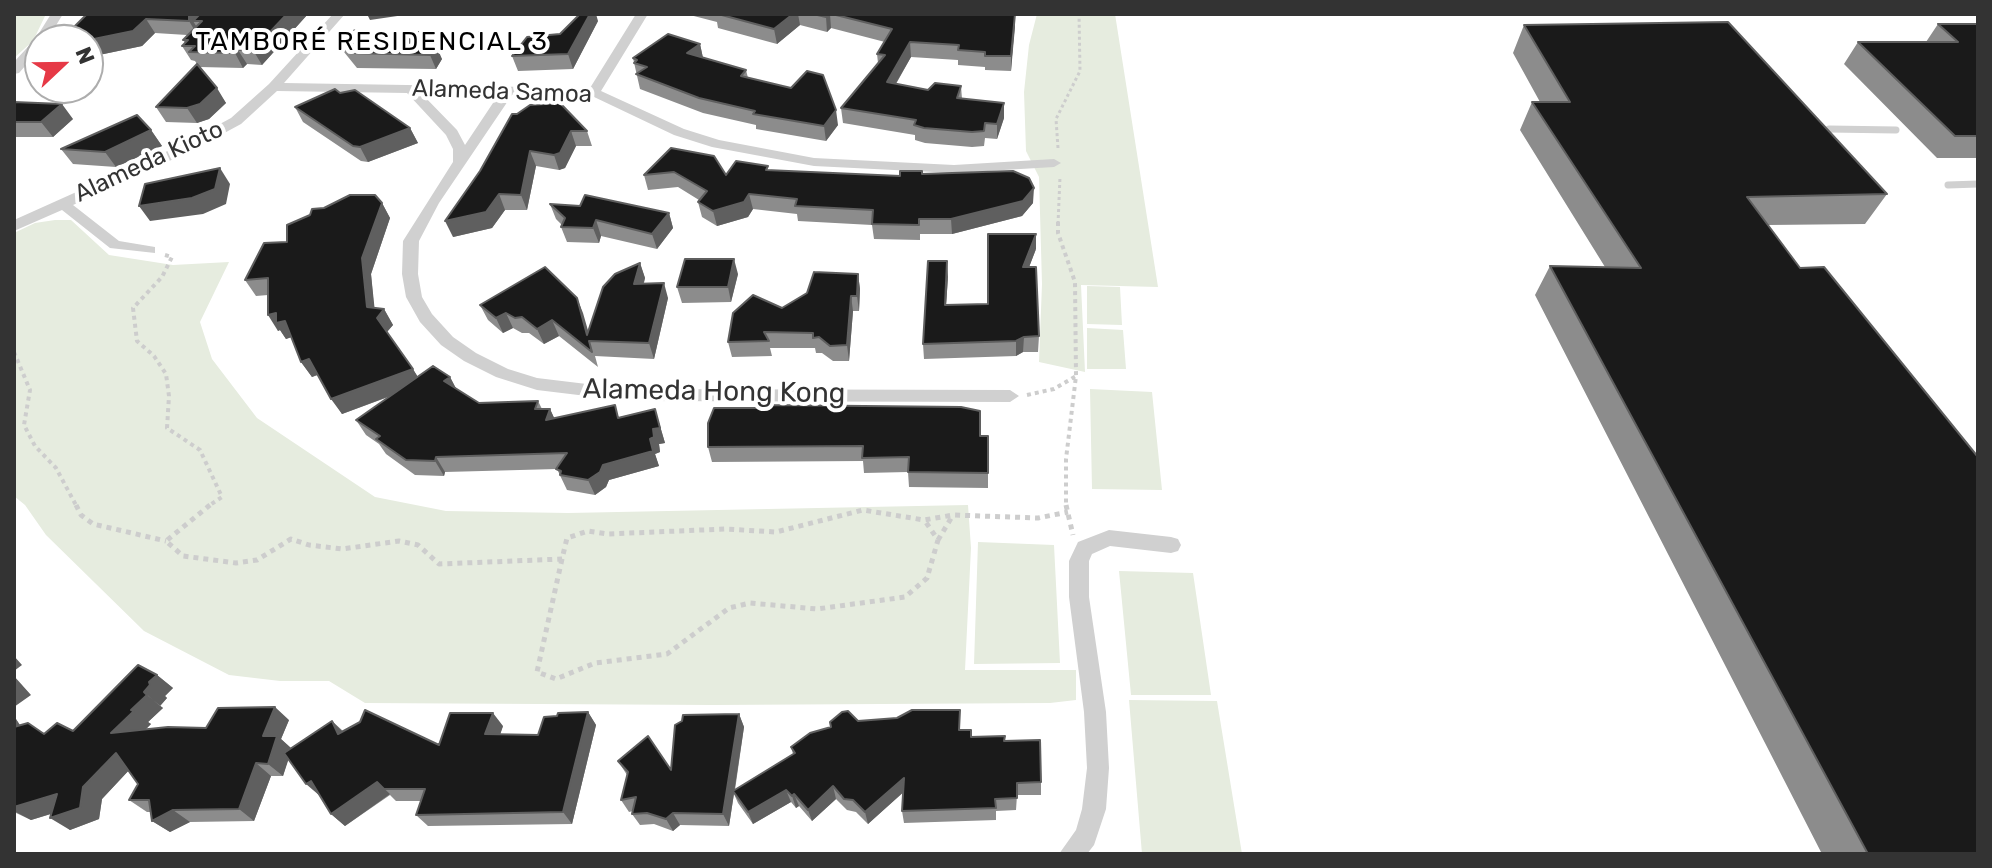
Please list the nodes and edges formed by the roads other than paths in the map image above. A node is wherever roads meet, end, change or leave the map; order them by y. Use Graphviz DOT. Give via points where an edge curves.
graph roads {
  1 [pos="339,14"];
  2 [pos="642,14"];
  3 [pos="274,87"];
  4 [pos="410,89"];
  5 [pos="508,91"];
  6 [pos="594,92"];
  7 [pos="491,119"];
  8 [pos="1829,129"];
  9 [pos="1896,130"];
  10 [pos="452,133"];
  11 [pos="1058,159"];
  12 [pos="460,163"];
  13 [pos="1978,184"];
  14 [pos="1948,185"];
  15 [pos="62,203"];
  16 [pos="14,226"];
  17 [pos="150,250"];
  18 [pos="1010,396"];
  19 [pos="1171,545"];
  20 [pos="1071,854"];
  1 -- 3 [label="street, Alameda Kioto"];
  2 -- 6 [label="street"];
  3 -- 4 [label="street, Alameda Samoa"];
  3 -- 15 [label="street, Alameda Kioto" via="215,134"];
  4 -- 5 [label="street, Alameda Samoa"];
  4 -- 10 [label="street"];
  5 -- 6 [label="street, Alameda Samoa"];
  5 -- 7 [label="street, Alameda Hong Kong"];
  6 -- 11 [label="street, Alameda Samoa" via="679,132 814,162 939,169"];
  7 -- 10 [label="street"];
  7 -- 12 [label="street, Alameda Hong Kong"];
  8 -- 9 [label="lane"];
  10 -- 12 [label="street"];
  12 -- 18 [label="street, Alameda Hong Kong" via="411,241 414,297 447,341 502,373 578,391 628,395"];
  13 -- 14 [label="lane"];
  15 -- 16 [label="street, Alameda Kioto"];
  15 -- 17 [label="street" via="115,245"];
  19 -- 20 [label="street" via="1109,538 1085,548 1079,561 1098,768 1086,837"];
}
